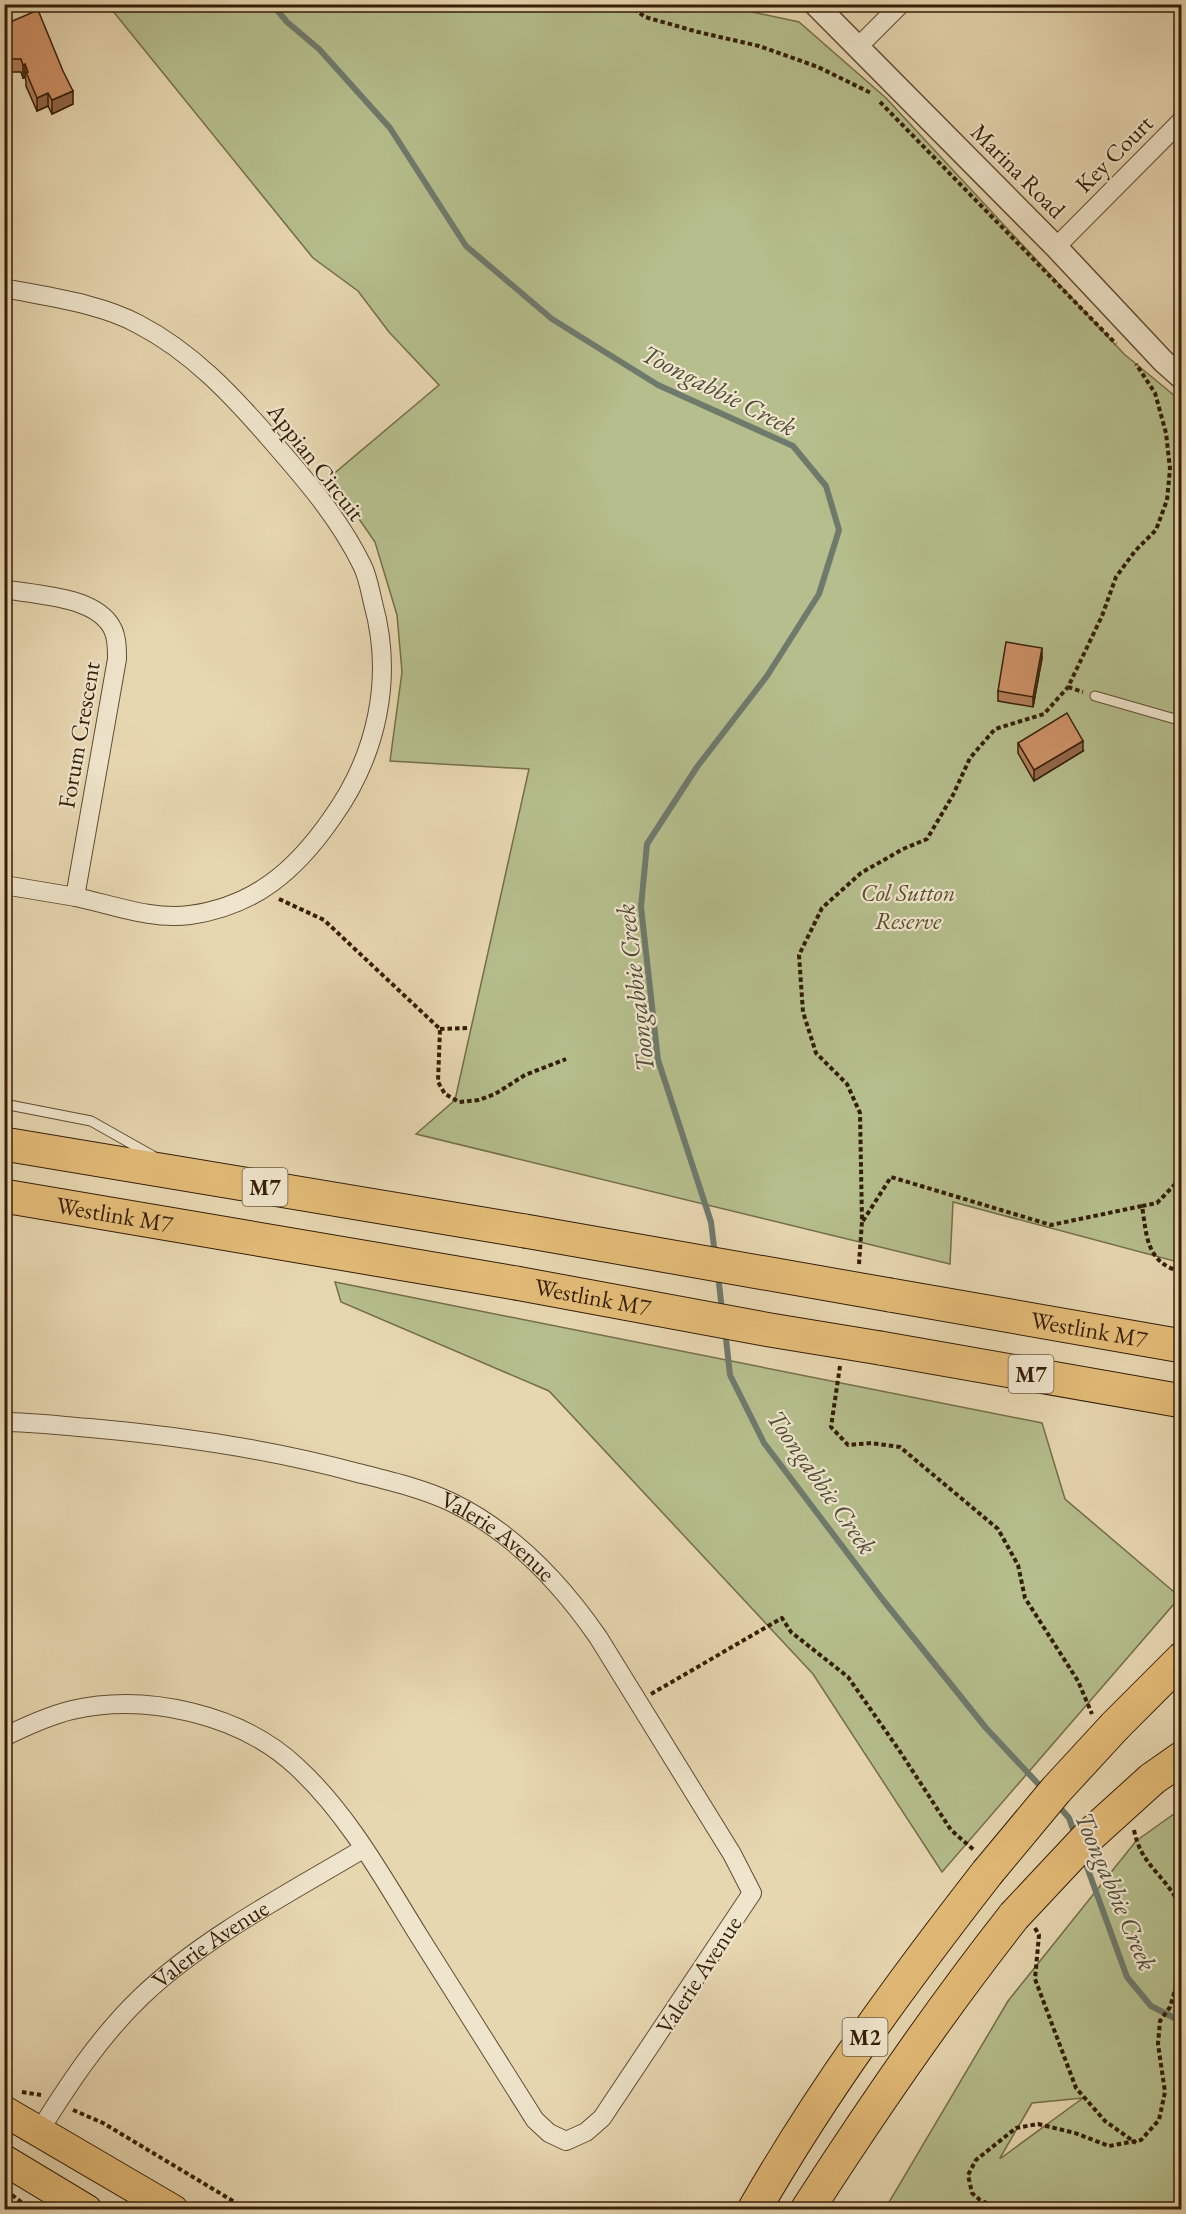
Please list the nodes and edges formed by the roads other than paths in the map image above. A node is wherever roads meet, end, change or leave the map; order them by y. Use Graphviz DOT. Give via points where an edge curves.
graph roads {
  1 [pos="815,4"];
  2 [pos="901,4"];
  3 [pos="856,48"];
  4 [pos="1182,120"];
  5 [pos="1056,247"];
  6 [pos="4,288"];
  7 [pos="1182,378"];
  8 [pos="4,589"];
  9 [pos="1095,696"];
  10 [pos="1182,721"];
  11 [pos="4,885"];
  12 [pos="75,897"];
  13 [pos="4,1104"];
  14 [pos="4,1144"];
  15 [pos="187,1174"];
  16 [pos="4,1196"];
  17 [pos="1182,1346"];
  18 [pos="1182,1401"];
  19 [pos="4,1422"];
  20 [pos="1182,1659"];
  21 [pos="4,1737"];
  22 [pos="1182,1758"];
  23 [pos="363,1849"];
  24 [pos="12,2101"];
  25 [pos="40,2130"];
  26 [pos="10,2173"];
  27 [pos="87,2210"];
  28 [pos="173,2210"];
  29 [pos="754,2210"];
  30 [pos="807,2210"];
  1 -- 3 [label="street, Marina Road"];
  2 -- 3 [label="street"];
  3 -- 5 [label="street, Marina Road"];
  4 -- 5 [label="street, Key Court"];
  5 -- 7 [label="street, Marina Road"];
  6 -- 12 [label="street, Appian Circuit" via="81,303 136,323 185,352 231,394 339,524 364,568 378,620 383,678 378,720 365,762 313,846 274,892 189,915 146,914"];
  8 -- 12 [label="street, Forum Crescent" via="80,603 97,611 111,625 117,642"];
  9 -- 10 [label="lane"];
  11 -- 12 [label="street, Appian Circuit"];
  13 -- 15 [label="lane" via="90,1121"];
  14 -- 15 [label="highway, Westlink M7 / M7"];
  15 -- 17 [label="highway, Westlink M7 / M7, bridge"];
  16 -- 18 [label="highway, Westlink M7 / M7, bridge"];
  19 -- 23 [label="street, Valerie Avenue" via="227,1443 405,1485 453,1503 540,1564 574,1602 732,1854 752,1893 603,2118 566,2141 549,2133 536,2120"];
  20 -- 29 [label="highway, M2, bridge" via="1106,1725 1056,1790 985,1866 833,2082"];
  21 -- 23 [label="street" via="41,1719 73,1710 144,1705 186,1710 229,1724 296,1766 324,1795"];
  22 -- 30 [label="highway, M2, bridge" via="1152,1779 1088,1837 903,2067"];
  23 -- 25 [label="street, Valerie Avenue" via="182,1962 143,1995 83,2064"];
  24 -- 25 [label="highway"];
  25 -- 26 [label="highway, Valerie Avenue"];
  25 -- 28 [label="highway"];
  26 -- 27 [label="highway"];
}
